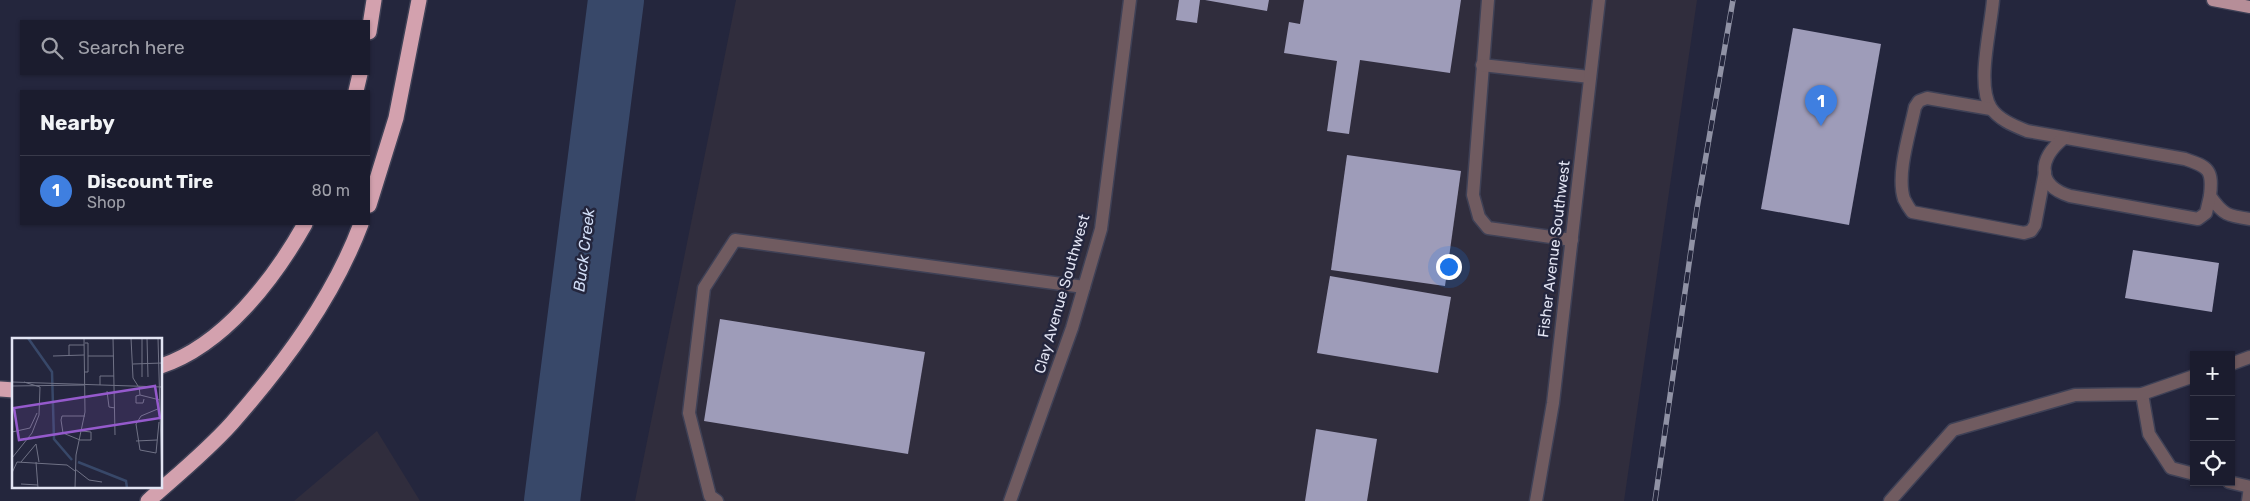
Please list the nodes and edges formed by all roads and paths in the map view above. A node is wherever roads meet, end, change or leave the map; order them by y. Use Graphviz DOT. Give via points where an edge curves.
graph roads {
  1 [pos="374,0"];
  2 [pos="419,0"];
  3 [pos="1130,0"];
  4 [pos="1488,0"];
  5 [pos="1599,0"];
  6 [pos="1994,0"];
  7 [pos="2213,0"];
  8 [pos="2250,7"];
  9 [pos="370,26"];
  10 [pos="1482,66"];
  11 [pos="360,75"];
  12 [pos="1590,77"];
  13 [pos="356,90"];
  14 [pos="1991,109"];
  15 [pos="2064,138"];
  16 [pos="2045,172"];
  17 [pos="2210,196"];
  18 [pos="370,202"];
  19 [pos="2250,219"];
  20 [pos="304,225"];
  21 [pos="361,225"];
  22 [pos="1572,240"];
  23 [pos="1084,287"];
  24 [pos="2250,357"];
  25 [pos="2235,363"];
  26 [pos="162,365"];
  27 [pos="2190,377"];
  28 [pos="2142,394"];
  29 [pos="2190,473"];
  30 [pos="2235,483"];
  31 [pos="2250,487"];
  32 [pos="148,501"];
  33 [pos="717,501"];
  34 [pos="1010,501"];
  35 [pos="1536,501"];
  36 [pos="1890,501"];
  37 [pos="2248,501"];
  1 -- 9 [label="highway"];
  2 -- 18 [label="highway" via="396,118"];
  3 -- 23 [label="street, Clay Avenue Southwest" via="1101,229"];
  4 -- 10 [label="street"];
  5 -- 12 [label="street, Fisher Avenue Southwest"];
  6 -- 14 [label="street" via="1984,85"];
  7 -- 8 [label="main road"];
  10 -- 12 [label="street"];
  10 -- 22 [label="street" via="1473,195 1478,217 1488,228"];
  11 -- 13 [label="highway"];
  12 -- 22 [label="street, Fisher Avenue Southwest"];
  14 -- 15 [label="street" via="2007,122 2027,131"];
  14 -- 16 [label="street" via="1927,98 1919,101 1915,107 1902,186 1904,199 1912,212 2024,233 2031,231 2035,225"];
  15 -- 16 [label="street" via="2052,147"];
  15 -- 17 [label="street" via="2200,164 2208,169 2212,180"];
  16 -- 17 [label="street" via="2057,192 2070,196 2198,218 2206,214"];
  17 -- 19 [label="street" via="2229,216"];
  20 -- 26 [label="highway" via="258,294 210,340"];
  21 -- 32 [label="highway" via="342,268 295,344 231,424"];
  22 -- 35 [label="street, Fisher Avenue Southwest" via="1553,403"];
  23 -- 33 [label="street" via="734,240 704,288 688,413 710,496"];
  23 -- 34 [label="street, Clay Avenue Southwest"];
  24 -- 25 [label="street"];
  27 -- 28 [label="street"];
  28 -- 29 [label="street" via="2149,434 2171,468"];
  28 -- 36 [label="street" via="2075,395 1954,430"];
  30 -- 31 [label="street"];
  31 -- 37 [label="street"];
}
